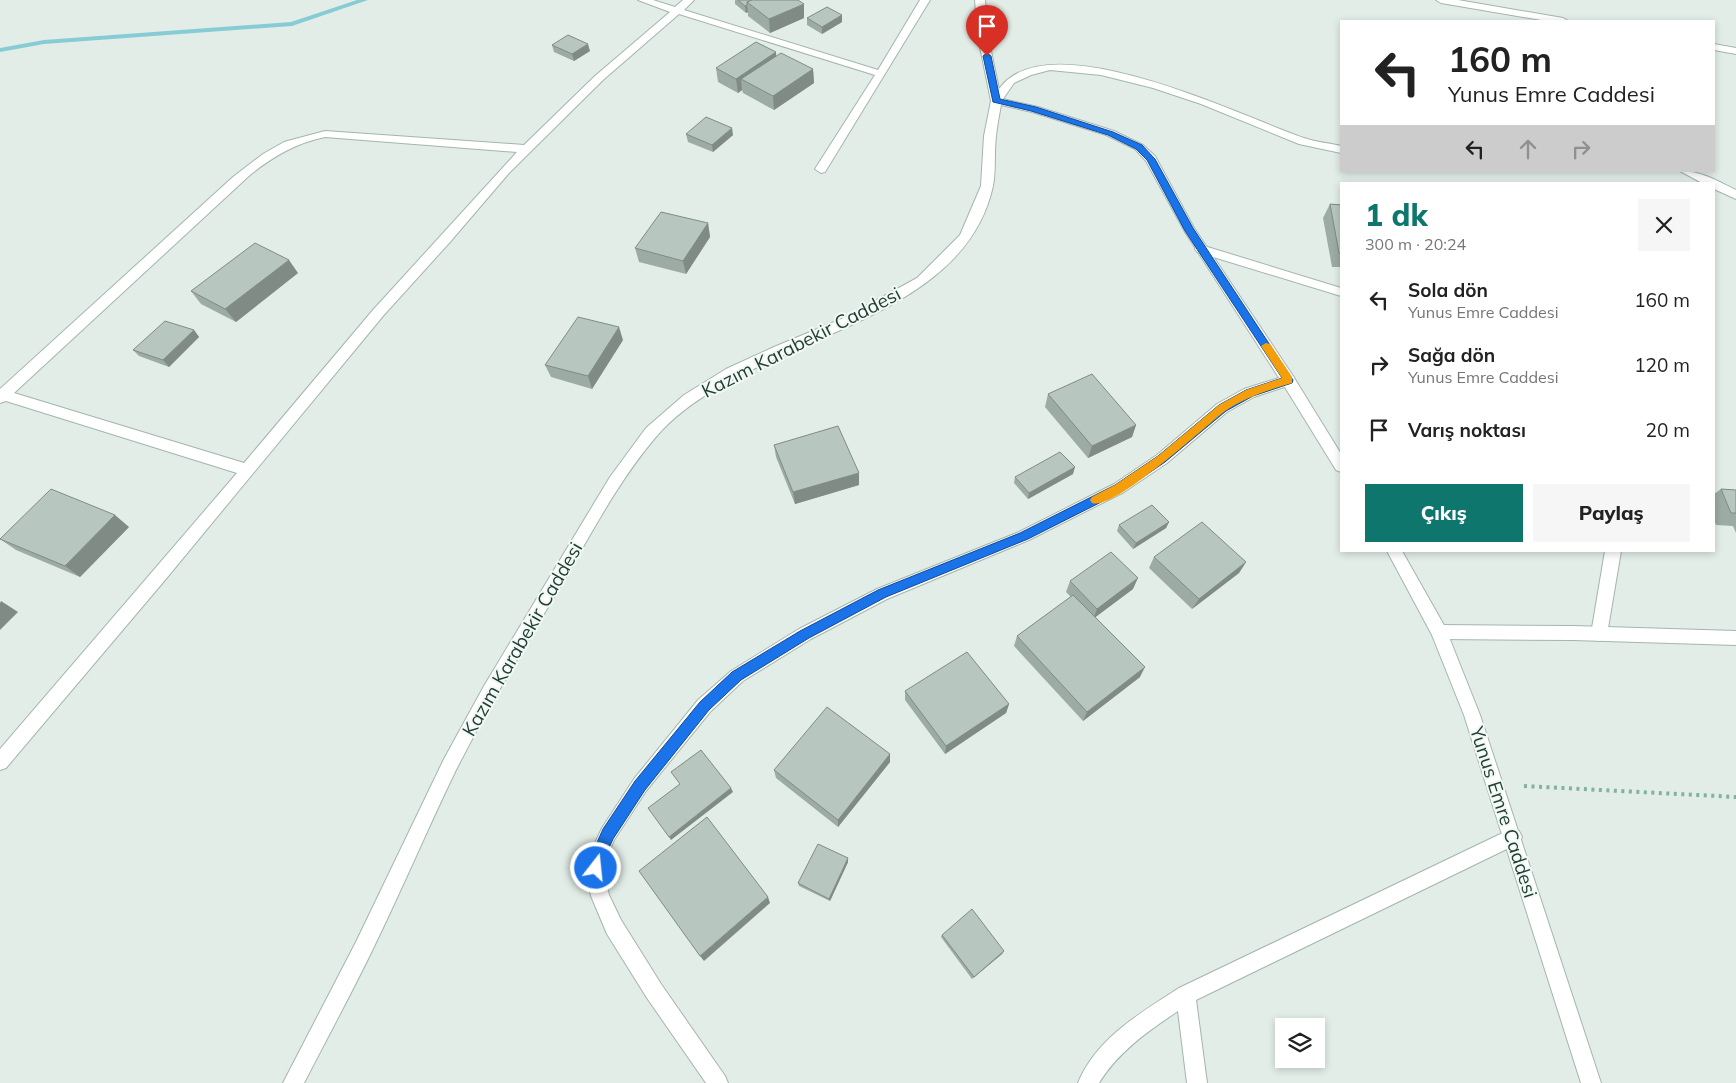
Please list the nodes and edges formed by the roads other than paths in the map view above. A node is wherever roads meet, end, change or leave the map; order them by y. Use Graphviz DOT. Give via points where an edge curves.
graph roads {
  1 [pos="643,0"];
  2 [pos="689,0"];
  3 [pos="925,0"];
  4 [pos="980,0"];
  5 [pos="1441,0"];
  6 [pos="675,11"];
  7 [pos="1558,20"];
  8 [pos="1715,47"];
  9 [pos="1736,51"];
  10 [pos="881,74"];
  11 [pos="996,101"];
  12 [pos="526,149"];
  13 [pos="1340,149"];
  14 [pos="821,170"];
  15 [pos="1688,172"];
  16 [pos="1710,182"];
  17 [pos="1715,184"];
  18 [pos="1736,194"];
  19 [pos="1201,249"];
  20 [pos="1340,292"];
  21 [pos="1288,380"];
  22 [pos="1,396"];
  23 [pos="1340,464"];
  24 [pos="247,470"];
  25 [pos="1395,552"];
  26 [pos="1613,552"];
  27 [pos="1439,632"];
  28 [pos="1599,634"];
  29 [pos="1736,638"];
  30 [pos="0,762"];
  31 [pos="1513,837"];
  32 [pos="1186,995"];
  33 [pos="294,1083"];
  34 [pos="718,1083"];
  35 [pos="1088,1083"];
  36 [pos="1197,1083"];
  37 [pos="1591,1083"];
  1 -- 6 [label="street"];
  2 -- 6 [label="street"];
  3 -- 10 [label="street"];
  4 -- 11 [label="street" via="983,37"];
  5 -- 7 [label="street"];
  6 -- 10 [label="street"];
  6 -- 12 [label="street"];
  8 -- 9 [label="street"];
  10 -- 14 [label="street"];
  11 -- 13 [label="street, Kazım Karabekir Caddesi" via="1010,81 1027,72 1050,67 1100,72 1205,102 1303,142"];
  11 -- 19 [label="street" via="1074,121 1139,147 1151,159"];
  11 -- 33 [label="street, Kazım Karabekir Caddesi" via="987,186 965,237 944,260 921,281 888,301 755,361 689,399 651,432 615,481 490,691 450,766 363,949"];
  12 -- 22 [label="street" via="325,134 282,146 237,180"];
  12 -- 24 [label="street" via="378,313"];
  15 -- 16 [label="street"];
  17 -- 18 [label="street"];
  19 -- 20 [label="street"];
  19 -- 21 [label="street"];
  21 -- 23 [label="street"];
  21 -- 34 [label="street" via="1249,393 1222,408 1162,459 1119,488 1024,536 882,594 805,634 737,676 692,720 640,785 608,834 597,858 596,878 614,927"];
  22 -- 24 [label="street"];
  24 -- 30 [label="street"];
  25 -- 27 [label="street, Yunus Emre Caddesi"];
  26 -- 28 [label="street"];
  27 -- 28 [label="street"];
  27 -- 31 [label="street, Yunus Emre Caddesi" via="1472,715"];
  28 -- 29 [label="street"];
  31 -- 32 [label="street"];
  31 -- 37 [label="street, Yunus Emre Caddesi"];
  32 -- 35 [label="street" via="1139,1026 1110,1052"];
  32 -- 36 [label="street"];
}
